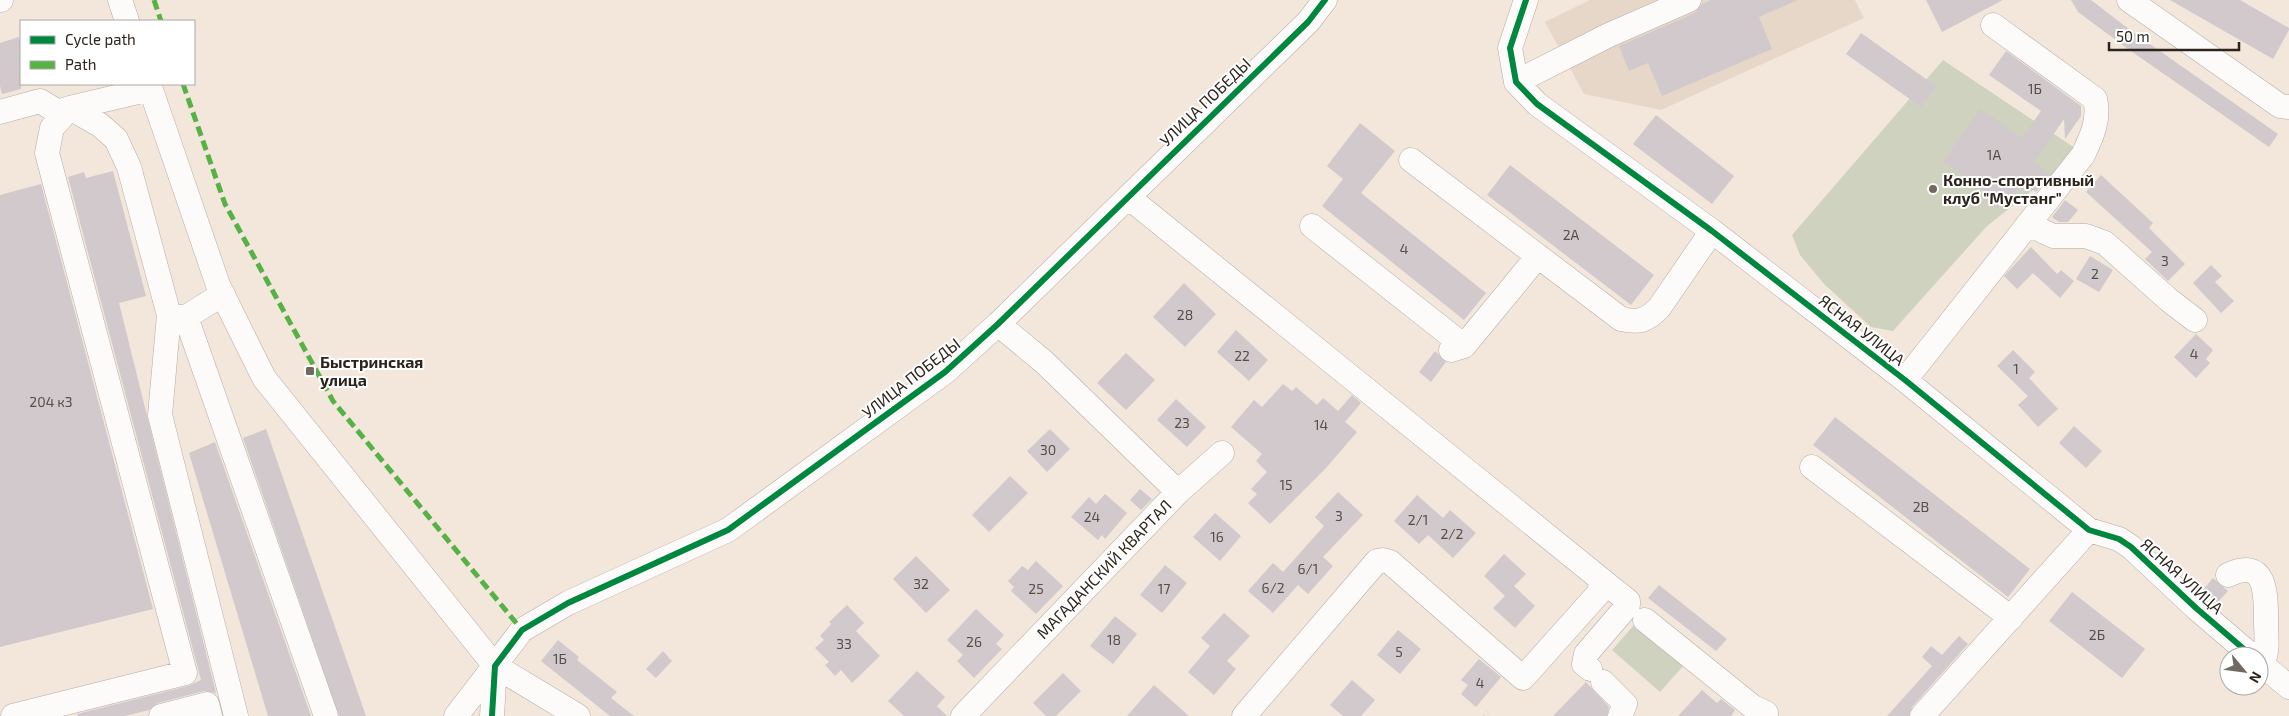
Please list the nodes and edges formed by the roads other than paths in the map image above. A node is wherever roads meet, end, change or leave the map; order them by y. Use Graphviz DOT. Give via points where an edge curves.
graph roads {
  1 [pos="120,0"];
  2 [pos="1325,0"];
  3 [pos="1526,0"];
  4 [pos="1689,0"];
  5 [pos="2129,0"];
  6 [pos="127,20"];
  7 [pos="1993,25"];
  8 [pos="1516,82"];
  9 [pos="150,86"];
  10 [pos="2289,107"];
  11 [pos="70,108"];
  12 [pos="0,112"];
  13 [pos="1411,160"];
  14 [pos="1128,197"];
  15 [pos="2028,224"];
  16 [pos="1312,226"];
  17 [pos="1712,231"];
  18 [pos="1538,256"];
  19 [pos="223,294"];
  20 [pos="177,316"];
  21 [pos="2195,320"];
  22 [pos="998,324"];
  23 [pos="1905,380"];
  24 [pos="1222,453"];
  25 [pos="1812,467"];
  26 [pos="1178,492"];
  27 [pos="2089,530"];
  28 [pos="2228,575"];
  29 [pos="1603,581"];
  30 [pos="2011,618"];
  31 [pos="1645,620"];
  32 [pos="2240,646"];
  33 [pos="2266,646"];
  34 [pos="496,666"];
  35 [pos="2269,670"];
  36 [pos="2289,687"];
  37 [pos="1766,715"];
  38 [pos="13,716"];
  39 [pos="161,716"];
  40 [pos="210,716"];
  41 [pos="236,716"];
  42 [pos="326,716"];
  43 [pos="456,716"];
  44 [pos="492,716"];
  45 [pos="578,716"];
  46 [pos="963,716"];
  47 [pos="1244,716"];
  48 [pos="1620,716"];
  49 [pos="1922,716"];
  1 -- 6 [label="street"];
  2 -- 14 [label="street, УЛИЦА ПОБЕДЫ" via="1308,22"];
  3 -- 8 [label="street" via="1510,48"];
  4 -- 8 [label="street" via="1609,35"];
  5 -- 10 [label="street" via="2280,106"];
  7 -- 15 [label="street" via="2095,99 2098,112 2092,137 2083,155"];
  8 -- 17 [label="street, ЯСНАЯ УЛИЦА" via="1537,104"];
  9 -- 11 [label="street"];
  9 -- 19 [label="street"];
  11 -- 12 [label="street" via="58,112 40,101"];
  11 -- 20 [label="street" via="116,139 129,167"];
  11 -- 38 [label="street" via="52,128 47,153 185,673"];
  13 -- 18 [label="street"];
  14 -- 22 [label="street, УЛИЦА ПОБЕДЫ"];
  14 -- 29 [label="street"];
  15 -- 21 [label="street" via="2053,236 2086,236 2100,240"];
  15 -- 23 [label="street"];
  16 -- 18 [label="street" via="1454,348"];
  17 -- 18 [label="street" via="1659,308 1648,319 1636,322 1621,319"];
  17 -- 23 [label="street, ЯСНАЯ УЛИЦА"];
  19 -- 20 [label="street"];
  19 -- 34 [label="street" via="264,378"];
  20 -- 41 [label="street" via="160,416"];
  20 -- 42 [label="street"];
  22 -- 26 [label="street, МАГАДАНСКИЙ КВАРТАЛ" via="1044,362"];
  22 -- 34 [label="street, УЛИЦА ПОБЕДЫ" via="945,372 728,530 568,604 522,630"];
  23 -- 27 [label="street, ЯСНАЯ УЛИЦА"];
  24 -- 26 [label="street"];
  25 -- 30 [label="street"];
  26 -- 46 [label="street, МАГАДАНСКИЙ КВАРТАЛ"];
  27 -- 30 [label="street"];
  27 -- 32 [label="street, ЯСНАЯ УЛИЦА" via="2119,539 2131,547"];
  28 -- 33 [label="street" via="2240,569 2255,573 2262,580 2266,596"];
  29 -- 47 [label="street" via="1598,594 1523,678 1390,562 1377,560"];
  29 -- 48 [label="street" via="1628,601 1628,605 1586,654 1584,664 1625,704"];
  30 -- 49 [label="street"];
  31 -- 37 [label="street"];
  34 -- 43 [label="street, УЛИЦА ПОБЕДЫ"];
  34 -- 44 [label="street"];
  34 -- 45 [label="street"];
  35 -- 36 [label="street, ЯСНАЯ УЛИЦА"];
  39 -- 40 [label="street" via="207,704"];
}
